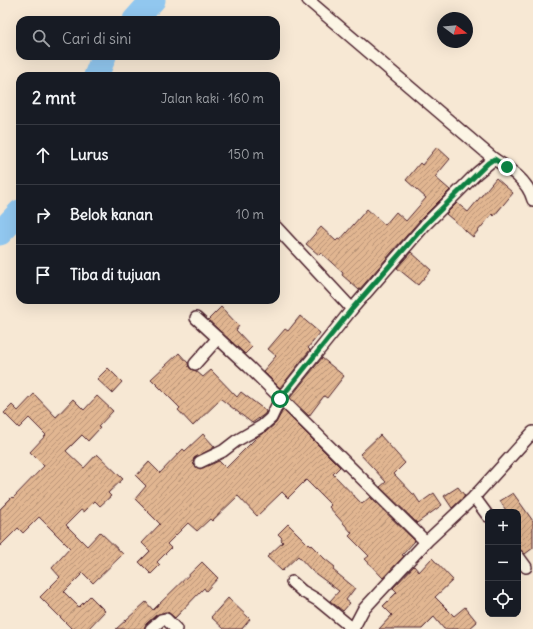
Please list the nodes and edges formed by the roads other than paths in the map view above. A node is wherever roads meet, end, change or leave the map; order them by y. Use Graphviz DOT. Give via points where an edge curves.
graph roads {
  1 [pos="308,0"];
  2 [pos="494,159"];
  3 [pos="533,200"];
  4 [pos="280,231"];
  5 [pos="352,309"];
  6 [pos="196,318"];
  7 [pos="218,338"];
  8 [pos="195,364"];
  9 [pos="280,399"];
  10 [pos="533,432"];
  11 [pos="200,462"];
  12 [pos="474,497"];
  13 [pos="485,512"];
  14 [pos="426,542"];
  15 [pos="521,560"];
  16 [pos="526,567"];
  17 [pos="292,582"];
  18 [pos="151,629"];
  19 [pos="176,629"];
  20 [pos="353,629"];
  1 -- 2 [label="street"];
  2 -- 3 [label="street" via="519,176"];
  2 -- 5 [label="street" via="425,225"];
  4 -- 5 [label="street"];
  5 -- 9 [label="street"];
  6 -- 7 [label="street"];
  7 -- 8 [label="street"];
  7 -- 9 [label="street"];
  9 -- 11 [label="street" via="270,418 262,426 223,452"];
  9 -- 14 [label="street"];
  10 -- 12 [label="street"];
  12 -- 13 [label="street"];
  12 -- 14 [label="street"];
  14 -- 20 [label="street" via="363,610"];
  15 -- 16 [label="street"];
  17 -- 20 [label="street"];
  18 -- 19 [label="street" via="161,620 166,620"];
}
